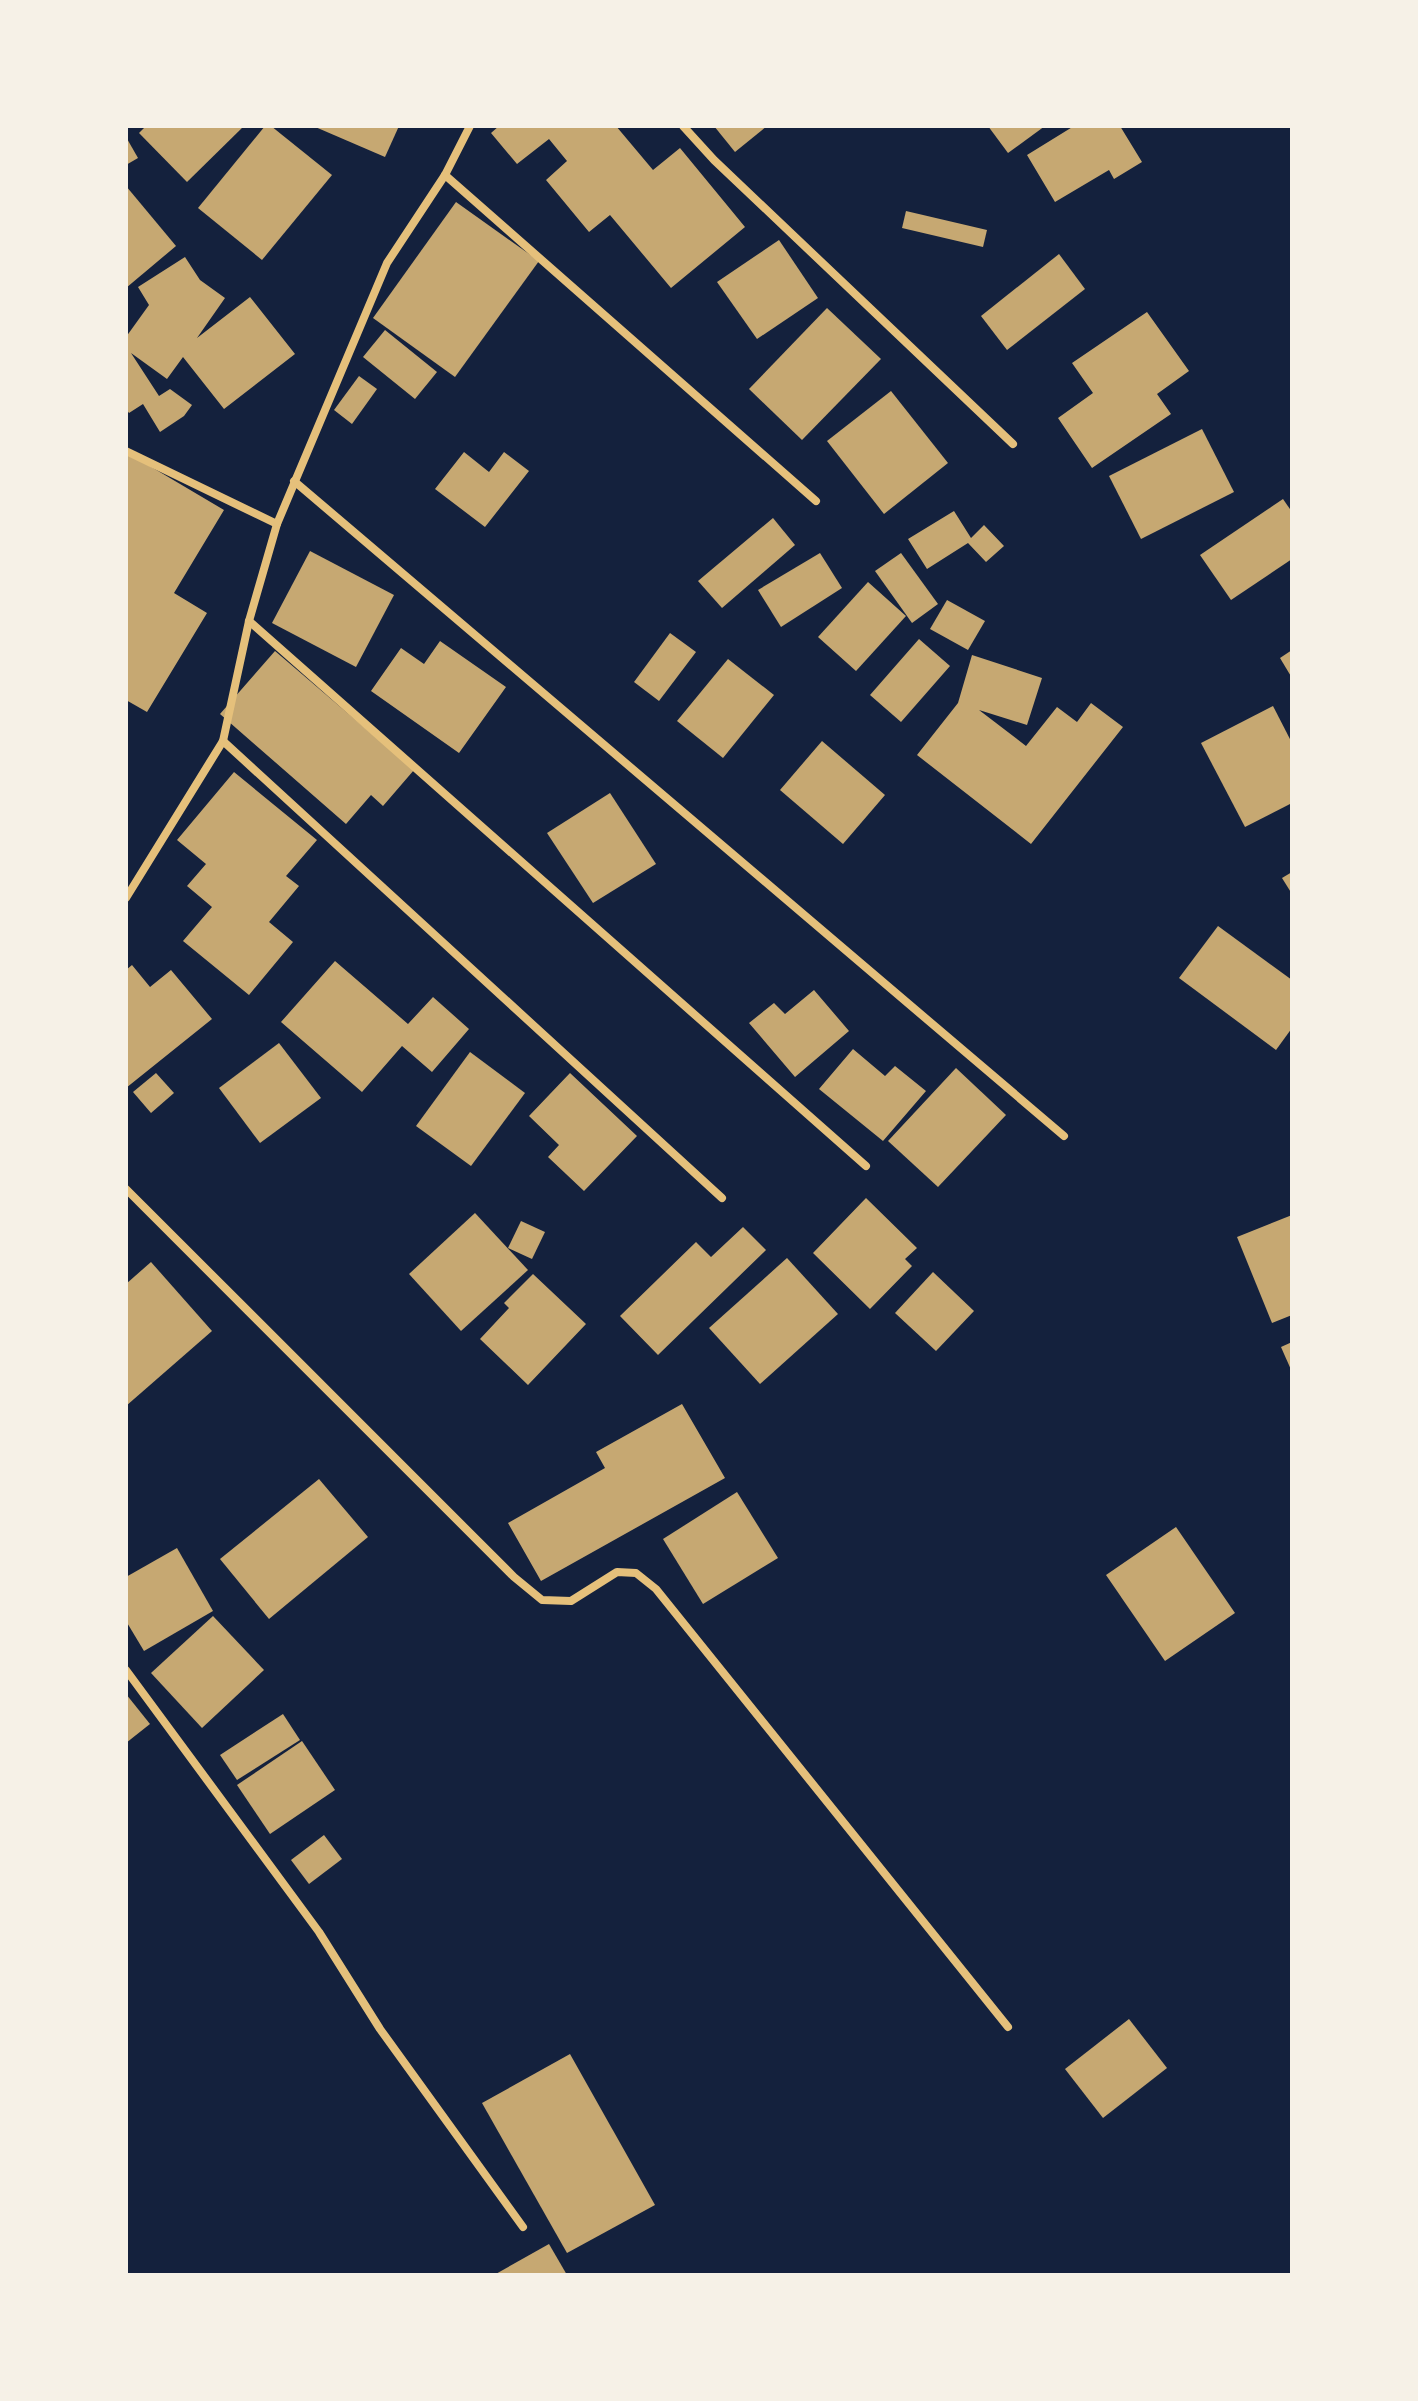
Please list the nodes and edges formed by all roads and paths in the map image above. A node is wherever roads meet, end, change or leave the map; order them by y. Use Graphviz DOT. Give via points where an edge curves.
graph roads {
  1 [pos="470,126"];
  2 [pos="683,126"];
  3 [pos="445,175"];
  4 [pos="1013,444"];
  5 [pos="126,451"];
  6 [pos="294,481"];
  7 [pos="816,501"];
  8 [pos="277,524"];
  9 [pos="249,621"];
  10 [pos="223,741"];
  11 [pos="126,898"];
  12 [pos="1064,1136"];
  13 [pos="866,1166"];
  14 [pos="126,1189"];
  15 [pos="722,1198"];
  16 [pos="126,1670"];
  17 [pos="1008,2027"];
  18 [pos="523,2227"];
  1 -- 3 [label="street"];
  2 -- 4 [label="street"];
  3 -- 6 [label="street" via="387,263"];
  3 -- 7 [label="street"];
  5 -- 8 [label="street"];
  6 -- 8 [label="street"];
  6 -- 12 [label="street"];
  8 -- 9 [label="street"];
  9 -- 10 [label="street"];
  9 -- 13 [label="street"];
  10 -- 11 [label="street"];
  10 -- 15 [label="street"];
  14 -- 17 [label="street" via="542,1600 571,1601 617,1572 636,1573 656,1589"];
  16 -- 18 [label="street" via="319,1932 380,2029"];
}
